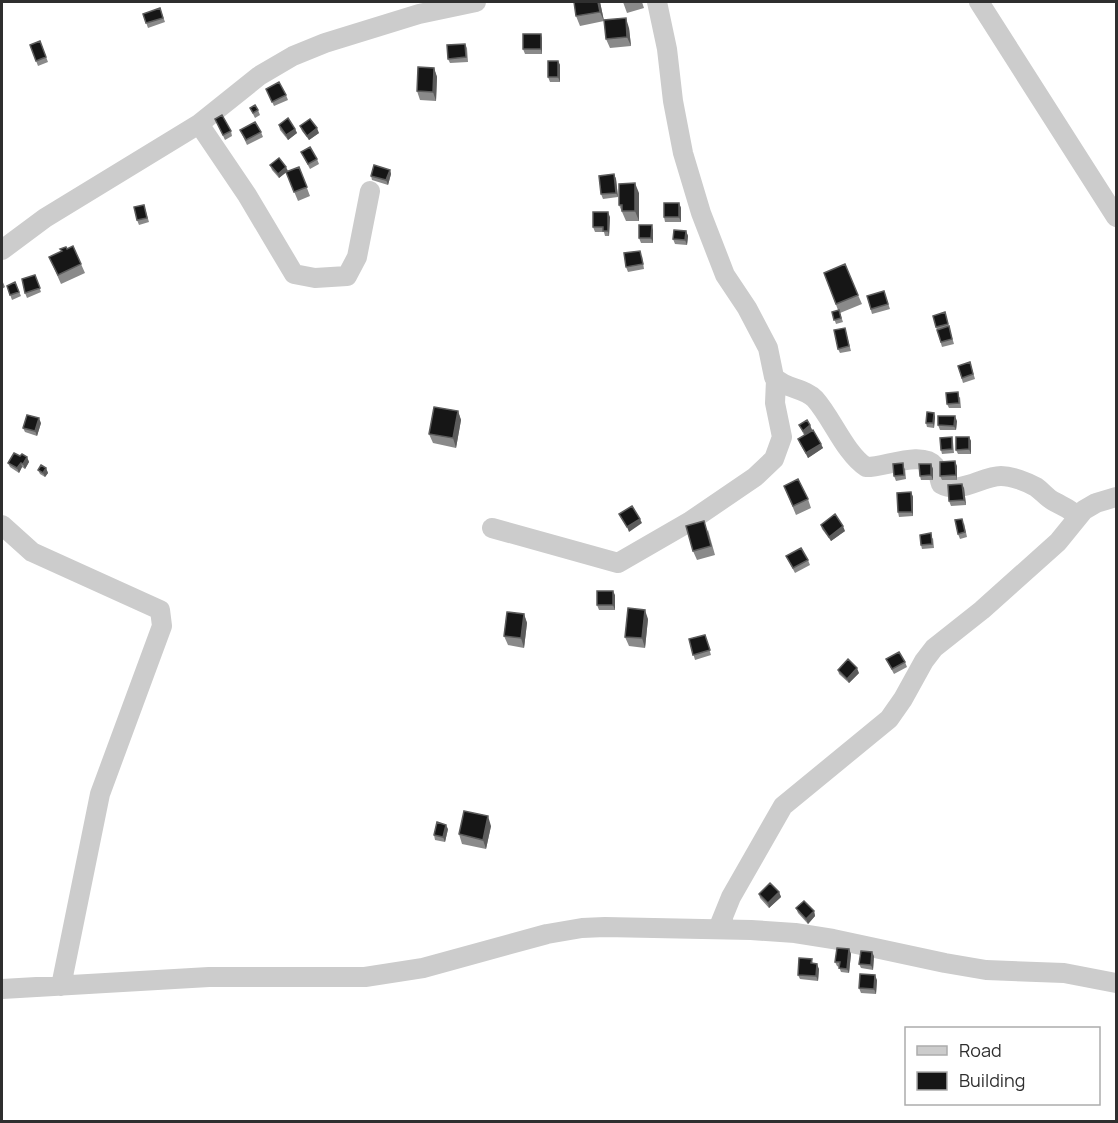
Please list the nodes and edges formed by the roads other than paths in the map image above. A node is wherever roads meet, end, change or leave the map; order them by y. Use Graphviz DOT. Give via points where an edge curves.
graph roads {
  1 [pos="474,2"];
  2 [pos="657,2"];
  3 [pos="978,2"];
  4 [pos="199,124"];
  5 [pos="370,191"];
  6 [pos="1116,217"];
  7 [pos="2,250"];
  8 [pos="776,380"];
  9 [pos="1116,496"];
  10 [pos="1078,517"];
  11 [pos="2,525"];
  12 [pos="492,528"];
  13 [pos="718,929"];
  14 [pos="1116,983"];
  15 [pos="61,986"];
  16 [pos="2,989"];
  1 -- 4 [label="street" via="408,17 293,56 259,76"];
  2 -- 8 [label="street" via="683,153 701,213 725,275 762,335"];
  3 -- 6 [label="street"];
  4 -- 5 [label="street" via="294,274 315,278 347,276 357,257"];
  4 -- 7 [label="street" via="45,218"];
  8 -- 10 [label="street" via="815,399 866,467 926,460 936,467 941,484 950,487 1005,476 1036,487"];
  8 -- 12 [label="street" via="775,403 782,437 774,459 755,477 689,522 618,563"];
  9 -- 10 [label="street" via="1096,503"];
  10 -- 13 [label="street" via="1050,549 934,648 889,719 783,806 731,897"];
  11 -- 15 [label="street" via="32,552 160,610 162,626 100,794"];
  13 -- 14 [label="street" via="795,933 976,968 1064,973"];
  13 -- 15 [label="street" via="582,928 516,941 423,968 365,977 209,977"];
  15 -- 16 [label="street"];
}
